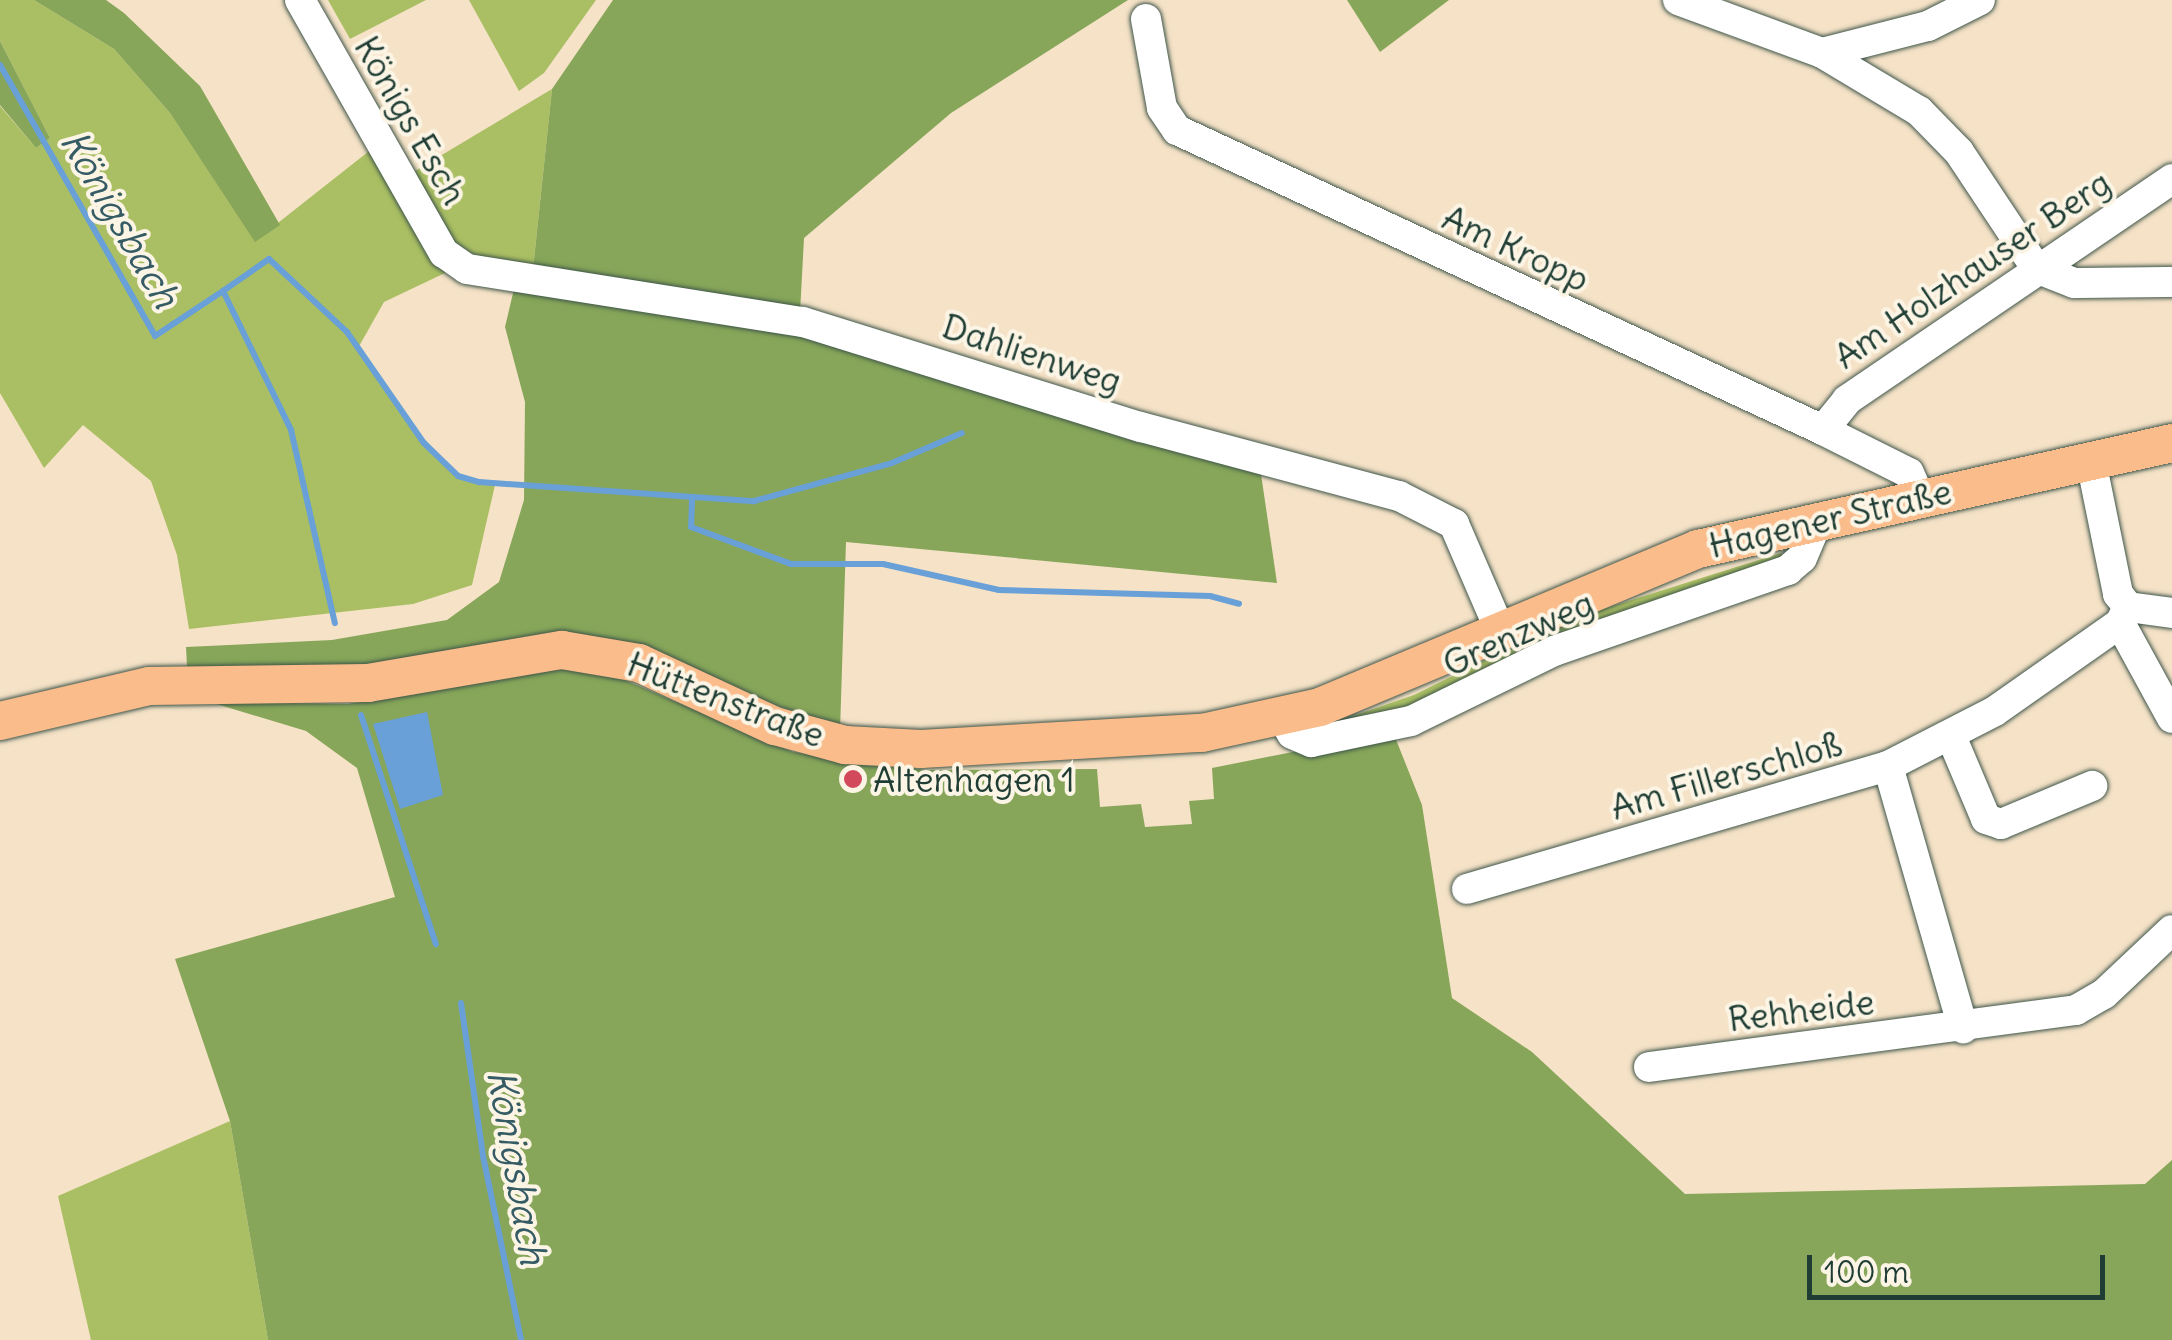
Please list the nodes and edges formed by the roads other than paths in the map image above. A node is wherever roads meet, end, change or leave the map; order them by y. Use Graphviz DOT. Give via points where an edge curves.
graph roads {
  1 [pos="300,0"];
  2 [pos="1678,0"];
  3 [pos="1980,0"];
  4 [pos="1146,19"];
  5 [pos="1822,54"];
  6 [pos="2172,179"];
  7 [pos="2036,268"];
  8 [pos="467,270"];
  9 [pos="2172,282"];
  10 [pos="1823,430"];
  11 [pos="2172,444"];
  12 [pos="2090,461"];
  13 [pos="1919,496"];
  14 [pos="1819,518"];
  15 [pos="2172,613"];
  16 [pos="2124,615"];
  17 [pos="1499,628"];
  18 [pos="2171,716"];
  19 [pos="1283,718"];
  20 [pos="0,722"];
  21 [pos="1951,736"];
  22 [pos="1888,766"];
  23 [pos="2092,786"];
  24 [pos="1467,889"];
  25 [pos="2172,930"];
  26 [pos="1963,1028"];
  27 [pos="1649,1067"];
  1 -- 8 [label="street, Königs Esch" via="444,253"];
  2 -- 5 [label="street"];
  3 -- 5 [label="street" via="1928,26"];
  4 -- 10 [label="street, Am Kropp" via="1162,108 1194,140"];
  5 -- 7 [label="street" via="1919,111 1959,152"];
  6 -- 7 [label="street, Am Holzhauser Berg"];
  7 -- 9 [label="street" via="2074,283"];
  7 -- 10 [label="street, Am Holzhauser Berg" via="1847,400"];
  8 -- 17 [label="street, Dahlienweg" via="803,322 1141,427 1399,496 1454,524"];
  10 -- 13 [label="street, Am Kropp" via="1909,473"];
  11 -- 12 [label="main road, Hagener Straße"];
  12 -- 13 [label="main road, Hagener Straße"];
  12 -- 16 [label="street"];
  13 -- 14 [label="main road, Hagener Straße"];
  14 -- 17 [label="main road, Hagener Straße" via="1644,567"];
  14 -- 19 [label="street, Grenzweg" via="1802,558 1788,570 1554,651 1411,720 1311,742 1292,734"];
  15 -- 16 [label="street"];
  16 -- 18 [label="street"];
  16 -- 21 [label="street, Am Fillerschloß"];
  17 -- 19 [label="main road, Hüttenstraße"];
  19 -- 20 [label="main road, Hüttenstraße" via="1152,738 865,747 775,726 638,662 562,650 368,683 149,686"];
  21 -- 22 [label="street, Am Fillerschloß"];
  21 -- 23 [label="street" via="1986,819 2001,824"];
  22 -- 24 [label="street, Am Fillerschloß"];
  22 -- 26 [label="street"];
  25 -- 26 [label="street, Rehheide" via="2104,994 2076,1010"];
  26 -- 27 [label="street, Rehheide"];
}
